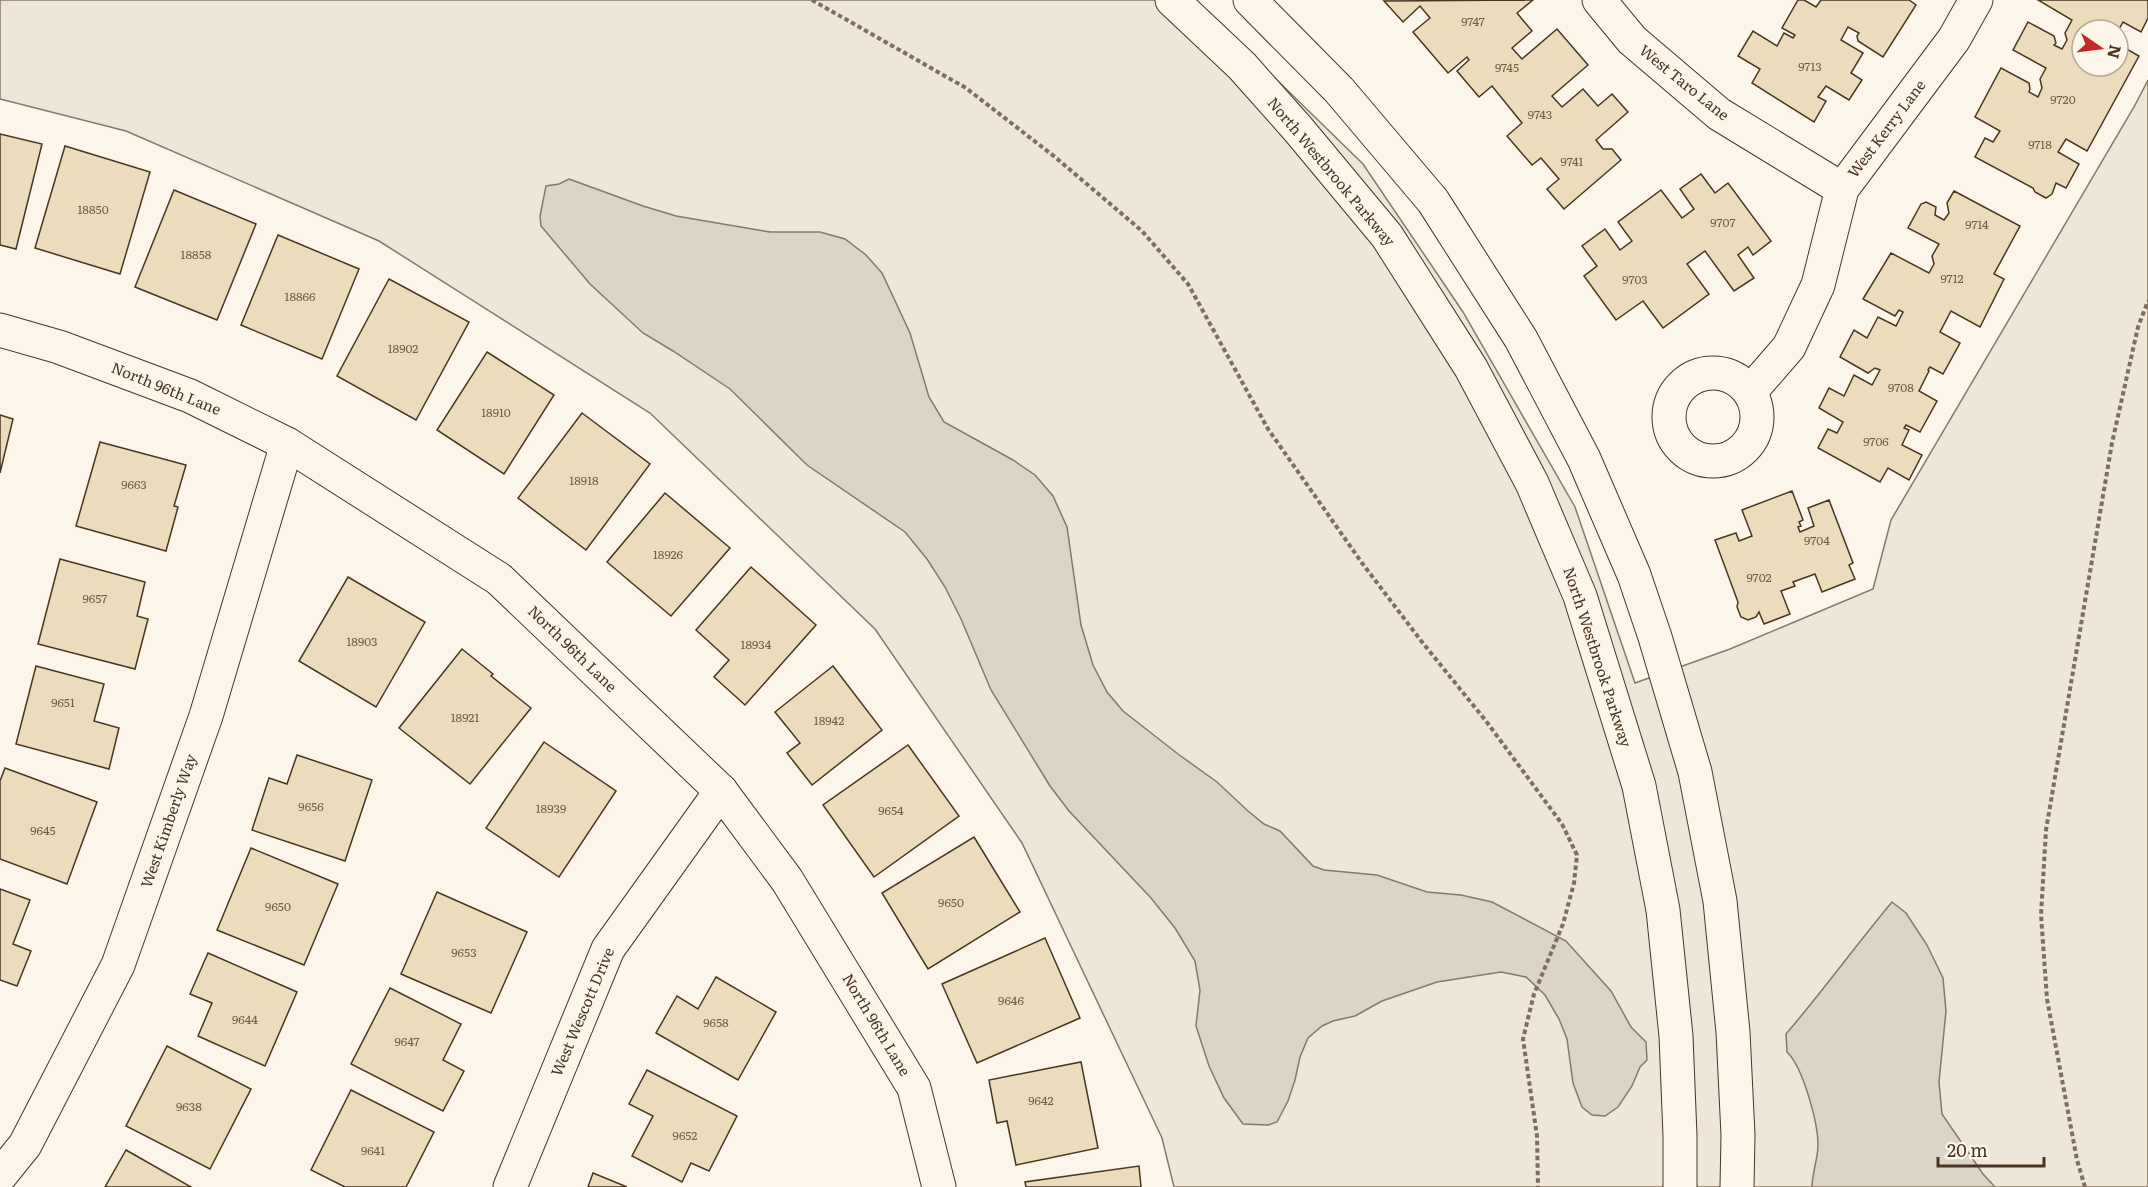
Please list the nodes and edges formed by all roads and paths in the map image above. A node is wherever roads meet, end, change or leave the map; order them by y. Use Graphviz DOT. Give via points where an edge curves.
graph roads {
  1 [pos="812,0"];
  2 [pos="1173,0"];
  3 [pos="1250,0"];
  4 [pos="1599,0"];
  5 [pos="1976,0"];
  6 [pos="1842,189"];
  7 [pos="2148,301"];
  8 [pos="0,330"];
  9 [pos="1750,392"];
  10 [pos="287,444"];
  11 [pos="721,791"];
  12 [pos="0,1176"];
  13 [pos="510,1187"];
  14 [pos="939,1187"];
  15 [pos="1538,1187"];
  16 [pos="1680,1187"];
  17 [pos="1737,1187"];
  18 [pos="2085,1187"];
  1 -- 15 [label="path" via="966,88 1142,231 1188,284 1268,429 1362,563 1562,824 1577,855 1574,884 1563,924 1534,994 1523,1039 1537,1137"];
  2 -- 16 [label="street, North Westbrook Parkway" via="1242,66 1387,236 1471,368 1532,483 1580,596 1639,786 1663,910 1676,1036"];
  3 -- 17 [label="street" via="1340,90 1432,201 1526,349 1584,459 1634,575 1695,772 1720,901 1734,1032"];
  4 -- 6 [label="street, West Taro Lane" via="1632,40 1719,114"];
  5 -- 6 [label="street, West Kerry Lane" via="1954,39"];
  6 -- 9 [label="street, West Kerry Lane" via="1818,285 1789,347"];
  7 -- 18 [label="path" via="2138,327 2112,443 2046,830 2041,915 2047,999"];
  8 -- 10 [label="street, North 96th Lane" via="190,396"];
  10 -- 11 [label="street, North 96th Lane" via="499,579"];
  10 -- 12 [label="street, West Kimberly Way" via="206,716 118,965 25,1145"];
  11 -- 13 [label="street, West Wescott Drive" via="608,950"];
  11 -- 14 [label="street, North 96th Lane" via="788,880 914,1088"];
}
